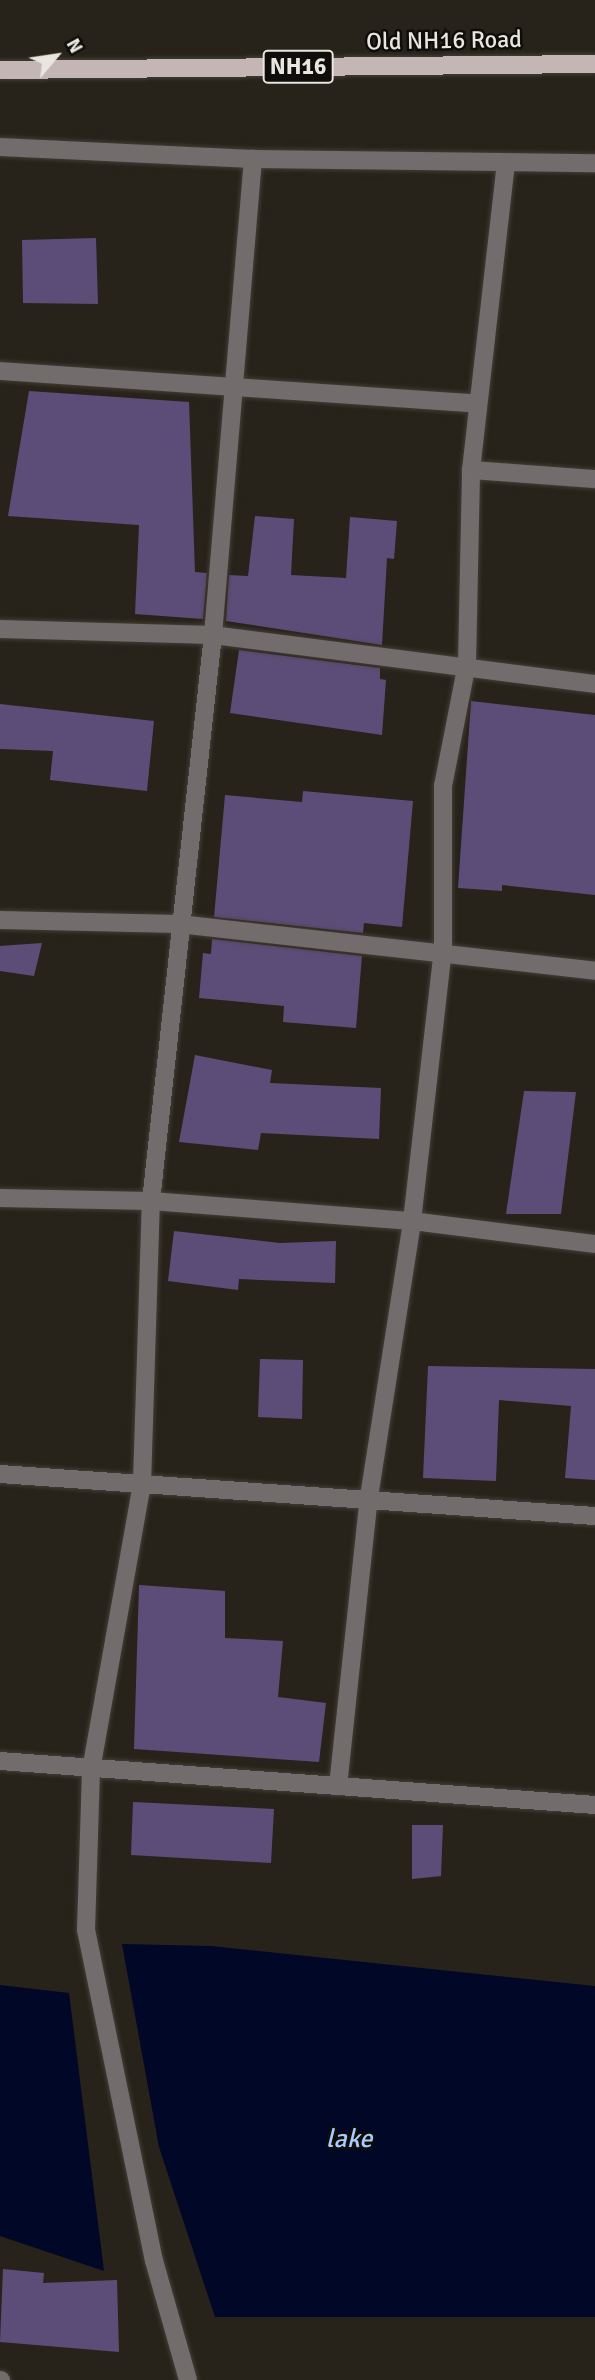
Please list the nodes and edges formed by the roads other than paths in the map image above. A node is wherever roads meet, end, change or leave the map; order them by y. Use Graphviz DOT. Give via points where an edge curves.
graph roads {
  1 [pos="595,64"];
  2 [pos="0,70"];
  3 [pos="0,146"];
  4 [pos="253,159"];
  5 [pos="595,163"];
  6 [pos="506,164"];
  7 [pos="0,371"];
  8 [pos="232,387"];
  9 [pos="478,404"];
  10 [pos="471,470"];
  11 [pos="595,479"];
  12 [pos="0,629"];
  13 [pos="213,635"];
  14 [pos="467,664"];
  15 [pos="595,684"];
  16 [pos="0,920"];
  17 [pos="179,925"];
  18 [pos="443,951"];
  19 [pos="595,971"];
  20 [pos="0,1198"];
  21 [pos="151,1201"];
  22 [pos="412,1222"];
  23 [pos="595,1244"];
  24 [pos="0,1474"];
  25 [pos="142,1484"];
  26 [pos="369,1497"];
  27 [pos="595,1516"];
  28 [pos="0,1761"];
  29 [pos="91,1770"];
  30 [pos="338,1786"];
  31 [pos="595,1805"];
  32 [pos="188,2380"];
  1 -- 2 [label="main road, Old NH16 Road / NH16"];
  3 -- 4 [label="street"];
  4 -- 6 [label="street"];
  4 -- 8 [label="street"];
  5 -- 6 [label="street"];
  6 -- 9 [label="street"];
  7 -- 8 [label="street"];
  8 -- 9 [label="street"];
  8 -- 13 [label="street"];
  9 -- 10 [label="street"];
  10 -- 11 [label="street"];
  10 -- 14 [label="street"];
  12 -- 13 [label="street"];
  13 -- 14 [label="street"];
  13 -- 17 [label="street"];
  14 -- 15 [label="street"];
  14 -- 18 [label="street" via="443,786"];
  16 -- 17 [label="street"];
  17 -- 18 [label="street"];
  17 -- 21 [label="street"];
  18 -- 19 [label="street"];
  18 -- 22 [label="street"];
  20 -- 21 [label="street"];
  21 -- 22 [label="street"];
  21 -- 25 [label="street"];
  22 -- 23 [label="street"];
  22 -- 26 [label="street"];
  24 -- 25 [label="street"];
  25 -- 26 [label="street"];
  25 -- 29 [label="street"];
  26 -- 27 [label="street"];
  26 -- 30 [label="street"];
  28 -- 29 [label="street"];
  29 -- 30 [label="street"];
  29 -- 32 [label="street" via="86,1930 154,2261"];
  30 -- 31 [label="street"];
}
